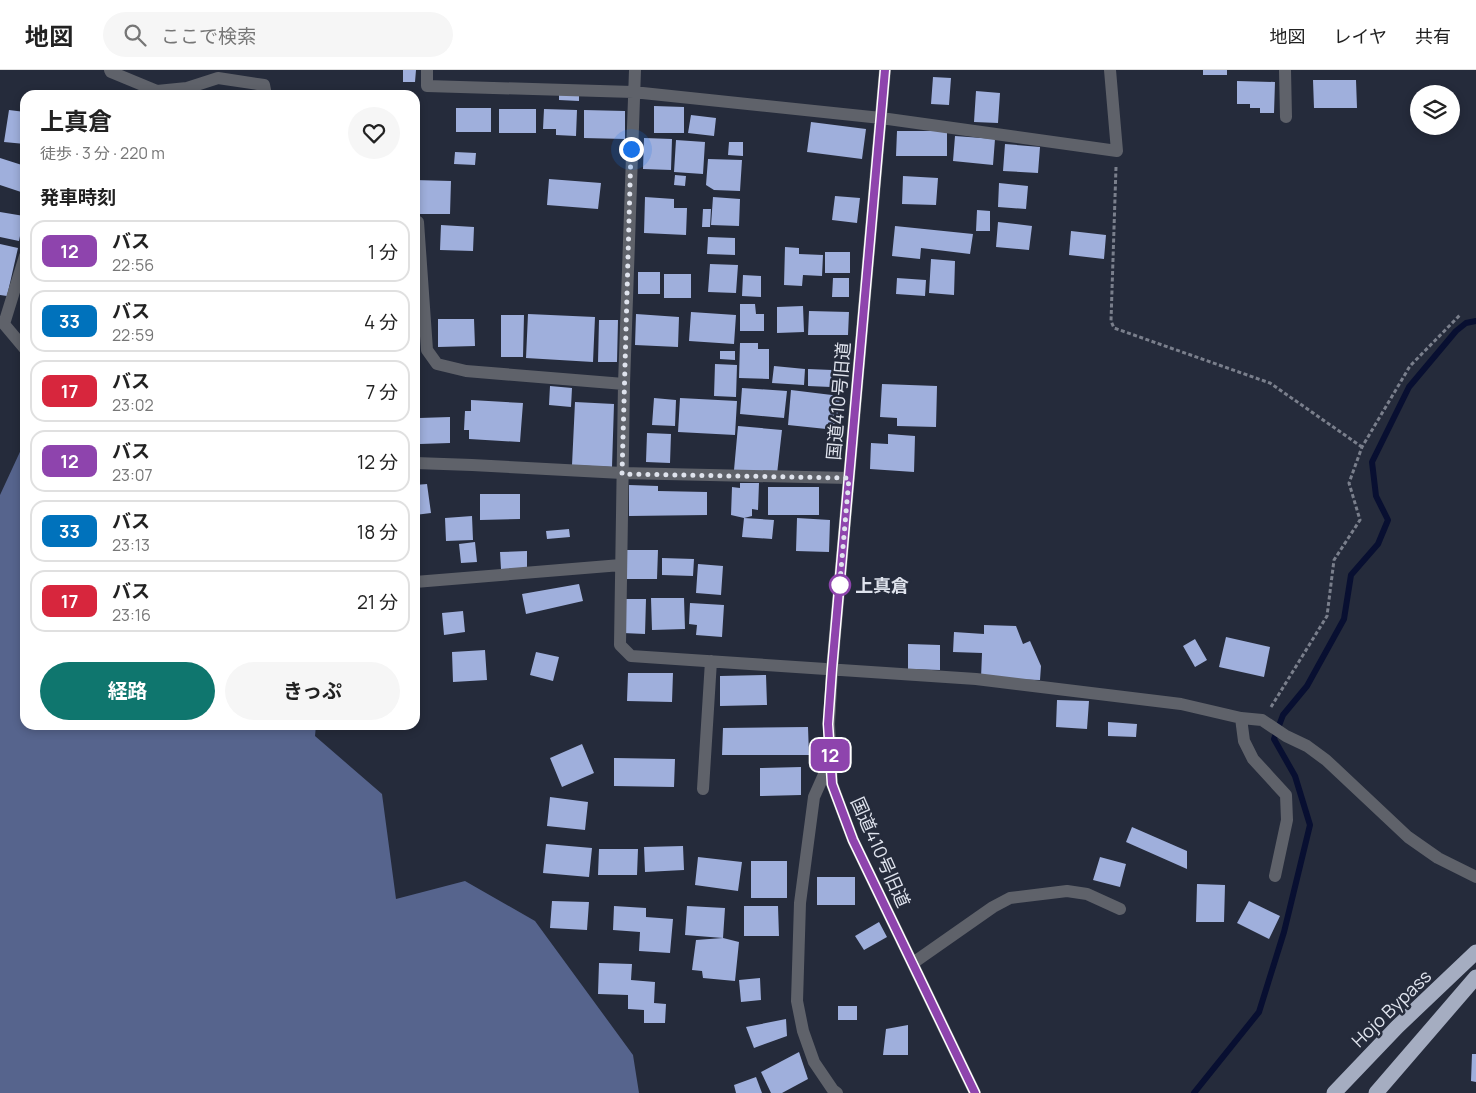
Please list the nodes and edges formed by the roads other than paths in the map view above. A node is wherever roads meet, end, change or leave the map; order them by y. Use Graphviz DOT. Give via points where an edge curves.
graph roads {
  1 [pos="110,70"];
  2 [pos="427,70"];
  3 [pos="635,70"];
  4 [pos="885,70"];
  5 [pos="1110,70"];
  6 [pos="1285,70"];
  7 [pos="155,90"];
  8 [pos="167,90"];
  9 [pos="265,90"];
  10 [pos="633,92"];
  11 [pos="1286,117"];
  12 [pos="881,118"];
  13 [pos="420,250"];
  14 [pos="20,271"];
  15 [pos="2,323"];
  16 [pos="20,343"];
  17 [pos="624,384"];
  18 [pos="420,463"];
  19 [pos="622,474"];
  20 [pos="849,478"];
  21 [pos="621,565"];
  22 [pos="420,582"];
  23 [pos="710,661"];
  24 [pos="832,669"];
  25 [pos="1241,718"];
  26 [pos="830,761"];
  27 [pos="703,789"];
  28 [pos="1275,876"];
  29 [pos="1476,877"];
  30 [pos="1120,909"];
  31 [pos="1476,952"];
  32 [pos="913,963"];
  33 [pos="1476,977"];
  34 [pos="837,1093"];
  35 [pos="975,1093"];
  36 [pos="1334,1093"];
  37 [pos="1376,1093"];
  1 -- 7 [label="street"];
  2 -- 10 [label="street" via="427,86"];
  3 -- 10 [label="street"];
  4 -- 12 [label="street, 国道410号旧道"];
  5 -- 12 [label="street" via="1117,151"];
  6 -- 11 [label="street"];
  8 -- 9 [label="street" via="187,88 218,78 264,85"];
  10 -- 12 [label="street"];
  10 -- 17 [label="street"];
  12 -- 20 [label="street, 国道410号旧道"];
  13 -- 17 [label="street" via="427,350 437,364 466,371"];
  14 -- 15 [label="street"];
  15 -- 16 [label="street"];
  17 -- 19 [label="street"];
  18 -- 19 [label="street"];
  19 -- 20 [label="street"];
  19 -- 21 [label="street"];
  20 -- 24 [label="street, 国道410号旧道"];
  21 -- 22 [label="street"];
  21 -- 23 [label="street" via="620,646 631,656"];
  23 -- 24 [label="street"];
  23 -- 27 [label="street"];
  24 -- 25 [label="street" via="976,679 1092,692 1181,704"];
  24 -- 26 [label="street, 国道410号旧道" via="828,724"];
  25 -- 28 [label="street" via="1244,741 1253,759 1286,796 1287,820"];
  25 -- 29 [label="street" via="1264,721 1307,746 1408,837 1438,858"];
  26 -- 32 [label="street, 国道410号旧道" via="832,784 853,840"];
  26 -- 34 [label="street" via="814,797 800,903 796,1001 814,1062"];
  30 -- 32 [label="street" via="1087,894 1067,891 1010,898"];
  31 -- 36 [label="highway, Hojo Bypass" via="1396,1027"];
  32 -- 35 [label="street, 国道410号旧道"];
  33 -- 37 [label="highway"];
}
